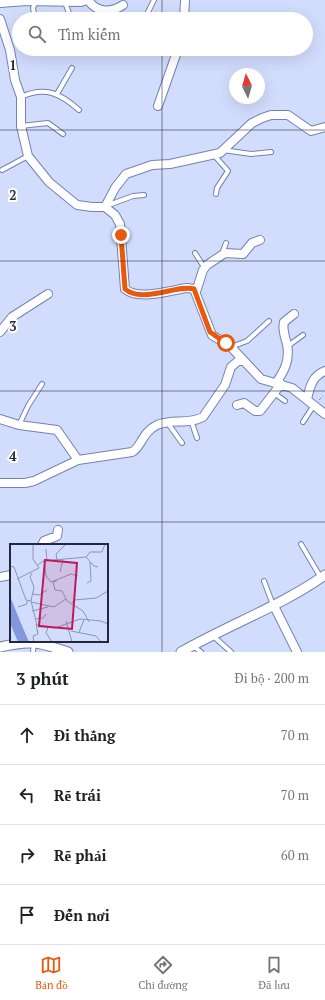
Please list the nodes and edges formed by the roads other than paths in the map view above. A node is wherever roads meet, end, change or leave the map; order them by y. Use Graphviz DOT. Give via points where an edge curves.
graph roads {
  1 [pos="25,0"];
  2 [pos="87,0"];
  3 [pos="154,0"];
  4 [pos="185,0"];
  5 [pos="36,1"];
  6 [pos="65,1"];
  7 [pos="0,4"];
  8 [pos="123,5"];
  9 [pos="34,12"];
  10 [pos="69,12"];
  11 [pos="148,12"];
  12 [pos="184,12"];
  13 [pos="0,20"];
  14 [pos="176,56"];
  15 [pos="72,68"];
  16 [pos="57,94"];
  17 [pos="21,97"];
  18 [pos="158,106"];
  19 [pos="79,110"];
  20 [pos="21,126"];
  21 [pos="325,127"];
  22 [pos="64,134"];
  23 [pos="223,150"];
  24 [pos="271,152"];
  25 [pos="214,155"];
  26 [pos="28,156"];
  27 [pos="2,170"];
  28 [pos="216,194"];
  29 [pos="144,195"];
  30 [pos="105,207"];
  31 [pos="260,240"];
  32 [pos="226,243"];
  33 [pos="195,253"];
  34 [pos="222,254"];
  35 [pos="204,267"];
  36 [pos="196,292"];
  37 [pos="48,294"];
  38 [pos="294,314"];
  39 [pos="269,321"];
  40 [pos="0,332"];
  41 [pos="303,335"];
  42 [pos="231,347"];
  43 [pos="287,347"];
  44 [pos="242,361"];
  45 [pos="325,371"];
  46 [pos="279,383"];
  47 [pos="42,384"];
  48 [pos="274,393"];
  49 [pos="307,399"];
  50 [pos="205,400"];
  51 [pos="285,401"];
  52 [pos="237,405"];
  53 [pos="314,405"];
  54 [pos="211,407"];
  55 [pos="325,414"];
  56 [pos="0,419"];
  57 [pos="191,420"];
  58 [pos="167,422"];
  59 [pos="303,422"];
  60 [pos="19,425"];
  61 [pos="197,438"];
  62 [pos="182,442"];
  63 [pos="78,460"];
  64 [pos="0,483"];
  65 [pos="58,530"];
  66 [pos="42,544"];
  67 [pos="301,544"];
  68 [pos="10,576"];
  69 [pos="323,576"];
  70 [pos="0,577"];
  71 [pos="264,581"];
  72 [pos="274,606"];
  73 [pos="212,635"];
  74 [pos="32,642"];
  75 [pos="192,646"];
  76 [pos="0,647"];
  77 [pos="33,652"];
  78 [pos="68,652"];
  79 [pos="181,652"];
  80 [pos="201,652"];
  81 [pos="231,652"];
  82 [pos="297,652"];
  1 -- 5 [label="street"];
  1 -- 7 [label="street"];
  2 -- 6 [label="street"];
  2 -- 8 [label="street" via="96,8 107,11 114,11"];
  3 -- 11 [label="lane"];
  4 -- 12 [label="street"];
  5 -- 6 [label="street"];
  5 -- 9 [label="lane"];
  6 -- 10 [label="lane"];
  13 -- 17 [label="street"];
  14 -- 18 [label="street"];
  15 -- 16 [label="lane"];
  16 -- 17 [label="lane" via="36,91"];
  16 -- 19 [label="lane"];
  17 -- 20 [label="street"];
  20 -- 22 [label="lane" via="48,123"];
  20 -- 26 [label="street"];
  21 -- 23 [label="street" via="311,131 288,115 271,115 252,123"];
  23 -- 24 [label="lane" via="251,154"];
  23 -- 25 [label="street"];
  25 -- 28 [label="lane" via="228,172"];
  25 -- 30 [label="street" via="152,165 126,174"];
  26 -- 27 [label="lane"];
  26 -- 30 [label="street" via="49,182 77,204"];
  29 -- 30 [label="lane" via="133,196"];
  30 -- 36 [label="street" via="115,215 120,224 125,289 145,294 191,288"];
  31 -- 34 [label="street" via="252,243 243,254"];
  32 -- 34 [label="lane"];
  33 -- 35 [label="lane"];
  34 -- 35 [label="street"];
  35 -- 36 [label="street"];
  36 -- 42 [label="street" via="210,332"];
  37 -- 40 [label="street" via="12,317"];
  38 -- 43 [label="street" via="287,319 283,327"];
  39 -- 42 [label="lane" via="247,341"];
  41 -- 43 [label="lane"];
  42 -- 44 [label="street"];
  43 -- 46 [label="street" via="287,364"];
  44 -- 46 [label="street" via="261,379"];
  44 -- 54 [label="street" via="231,367 225,385"];
  45 -- 49 [label="street" via="314,379"];
  46 -- 48 [label="street"];
  46 -- 49 [label="street" via="292,388"];
  47 -- 60 [label="lane"];
  48 -- 51 [label="lane"];
  48 -- 52 [label="street" via="260,411 255,411 244,403"];
  49 -- 53 [label="street"];
  50 -- 54 [label="lane"];
  53 -- 55 [label="street"];
  53 -- 59 [label="lane"];
  54 -- 57 [label="street" via="203,417"];
  56 -- 60 [label="street"];
  57 -- 58 [label="street"];
  57 -- 61 [label="lane"];
  58 -- 62 [label="lane"];
  58 -- 63 [label="street" via="148,430 136,450"];
  60 -- 63 [label="street" via="57,430"];
  63 -- 64 [label="street" via="34,481"];
  65 -- 66 [label="street" via="57,536"];
  67 -- 69 [label="lane"];
  68 -- 70 [label="street"];
  69 -- 72 [label="street"];
  71 -- 72 [label="lane"];
  72 -- 73 [label="street"];
  72 -- 82 [label="street"];
  73 -- 75 [label="street"];
  73 -- 81 [label="lane"];
  74 -- 76 [label="street"];
  74 -- 77 [label="lane"];
  74 -- 78 [label="street"];
  75 -- 79 [label="street"];
  75 -- 80 [label="lane"];
}
